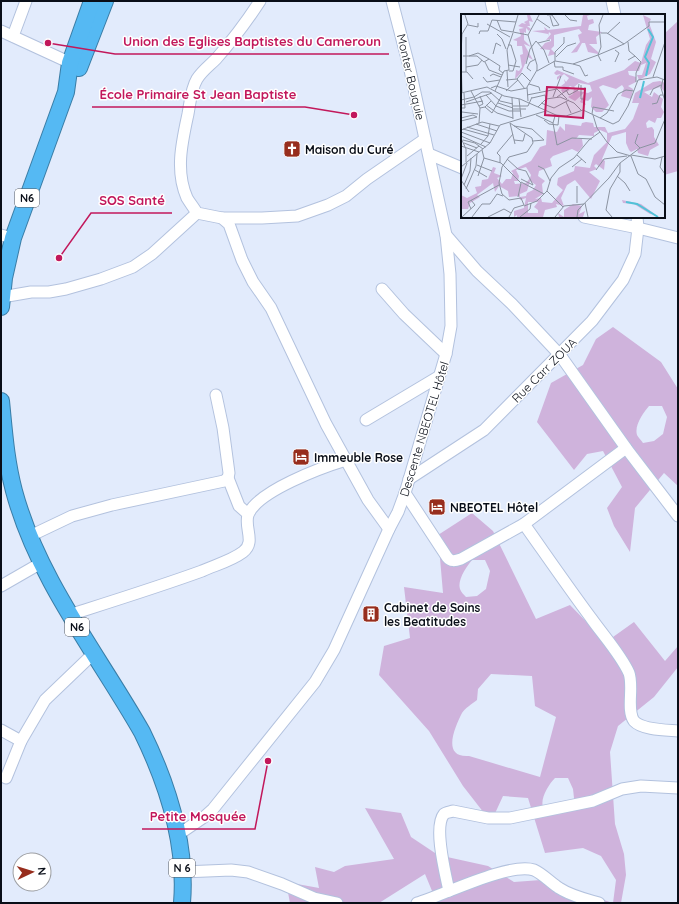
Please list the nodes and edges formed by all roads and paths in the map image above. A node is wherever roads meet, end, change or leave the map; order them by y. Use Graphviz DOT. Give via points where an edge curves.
graph roads {
  1 [pos="26,1"];
  2 [pos="92,1"];
  3 [pos="105,1"];
  4 [pos="260,1"];
  5 [pos="392,1"];
  6 [pos="490,1"];
  7 [pos="612,1"];
  8 [pos="494,14"];
  9 [pos="615,14"];
  10 [pos="1,31"];
  11 [pos="13,36"];
  12 [pos="75,65"];
  13 [pos="425,139"];
  14 [pos="429,154"];
  15 [pos="461,168"];
  16 [pos="197,213"];
  17 [pos="222,218"];
  18 [pos="595,218"];
  19 [pos="638,222"];
  20 [pos="446,234"];
  21 [pos="7,237"];
  22 [pos="678,238"];
  23 [pos="382,289"];
  24 [pos="2,302"];
  25 [pos="446,354"];
  26 [pos="560,355"];
  27 [pos="438,377"];
  28 [pos="216,395"];
  29 [pos="1,406"];
  30 [pos="366,420"];
  31 [pos="626,448"];
  32 [pos="346,460"];
  33 [pos="228,478"];
  34 [pos="409,479"];
  35 [pos="405,493"];
  36 [pos="248,514"];
  37 [pos="678,516"];
  38 [pos="524,524"];
  39 [pos="389,529"];
  40 [pos="30,536"];
  41 [pos="41,563"];
  42 [pos="1,586"];
  43 [pos="69,615"];
  44 [pos="92,654"];
  45 [pos="1,730"];
  46 [pos="678,731"];
  47 [pos="20,741"];
  48 [pos="6,778"];
  49 [pos="678,788"];
  50 [pos="179,834"];
  51 [pos="183,872"];
  52 [pos="449,891"];
  53 [pos="182,903"];
  54 [pos="337,903"];
  55 [pos="417,903"];
  56 [pos="599,903"];
  1 -- 11 [label="street"];
  2 -- 12 [label="highway, N6"];
  3 -- 12 [label="highway, N6"];
  4 -- 16 [label="street" via="237,33 203,71 192,93 180,160 183,185"];
  5 -- 13 [label="street, Monter Bouquie"];
  6 -- 8 [label="street"];
  7 -- 9 [label="street"];
  10 -- 11 [label="street"];
  11 -- 12 [label="street"];
  12 -- 21 [label="highway, N6"];
  13 -- 14 [label="street, Monter Bouquie"];
  13 -- 17 [label="street" via="346,196 328,205 297,216"];
  14 -- 15 [label="street"];
  14 -- 20 [label="street, Monter Bouquie"];
  16 -- 17 [label="street"];
  16 -- 24 [label="street" via="152,254 133,267 66,289 31,292"];
  17 -- 32 [label="street" via="229,224 242,260 271,308 326,424"];
  18 -- 19 [label="street"];
  19 -- 22 [label="street"];
  19 -- 26 [label="street, Rue Carr ZOUA" via="635,254 623,280 592,321"];
  20 -- 25 [label="street, Descente NBEOTEL Hôtel" via="451,326"];
  20 -- 26 [label="street" via="477,270"];
  21 -- 24 [label="highway, N6" via="8,257"];
  23 -- 25 [label="street"];
  25 -- 27 [label="street, Descente NBEOTEL Hôtel"];
  26 -- 31 [label="street"];
  26 -- 34 [label="street, Rue Carr ZOUA" via="484,430"];
  27 -- 30 [label="street"];
  27 -- 34 [label="street, Descente NBEOTEL Hôtel"];
  28 -- 33 [label="street" via="223,428"];
  29 -- 40 [label="highway, N6" via="4,446 14,491"];
  31 -- 37 [label="street"];
  31 -- 38 [label="street"];
  32 -- 36 [label="street" via="286,483 266,496"];
  32 -- 39 [label="street" via="368,500"];
  33 -- 36 [label="street" via="239,506"];
  33 -- 40 [label="street" via="72,516"];
  34 -- 35 [label="street, Descente NBEOTEL Hôtel"];
  35 -- 38 [label="street" via="449,560 461,559"];
  35 -- 39 [label="street, Descente NBEOTEL Hôtel"];
  36 -- 43 [label="street" via="250,539 249,546 244,552 188,576"];
  38 -- 46 [label="street" via="620,657 629,674 631,714 635,722 648,728"];
  39 -- 50 [label="street, Descente NBEOTEL Hôtel" via="334,650 315,682 213,809"];
  40 -- 41 [label="highway, N6"];
  41 -- 42 [label="street"];
  41 -- 43 [label="highway, N6"];
  43 -- 44 [label="highway, N6"];
  44 -- 47 [label="street" via="45,700"];
  44 -- 50 [label="highway, N6" via="131,713 151,751 169,797"];
  45 -- 47 [label="street"];
  47 -- 48 [label="street"];
  49 -- 52 [label="street" via="640,786 622,789 593,801 510,818 488,818 448,812 441,821 440,835"];
  50 -- 51 [label="highway, N 6"];
  51 -- 53 [label="highway, N 6"];
  51 -- 54 [label="street" via="248,872 314,898"];
  52 -- 55 [label="street"];
  52 -- 56 [label="street" via="503,872 534,870 559,889"];
}
